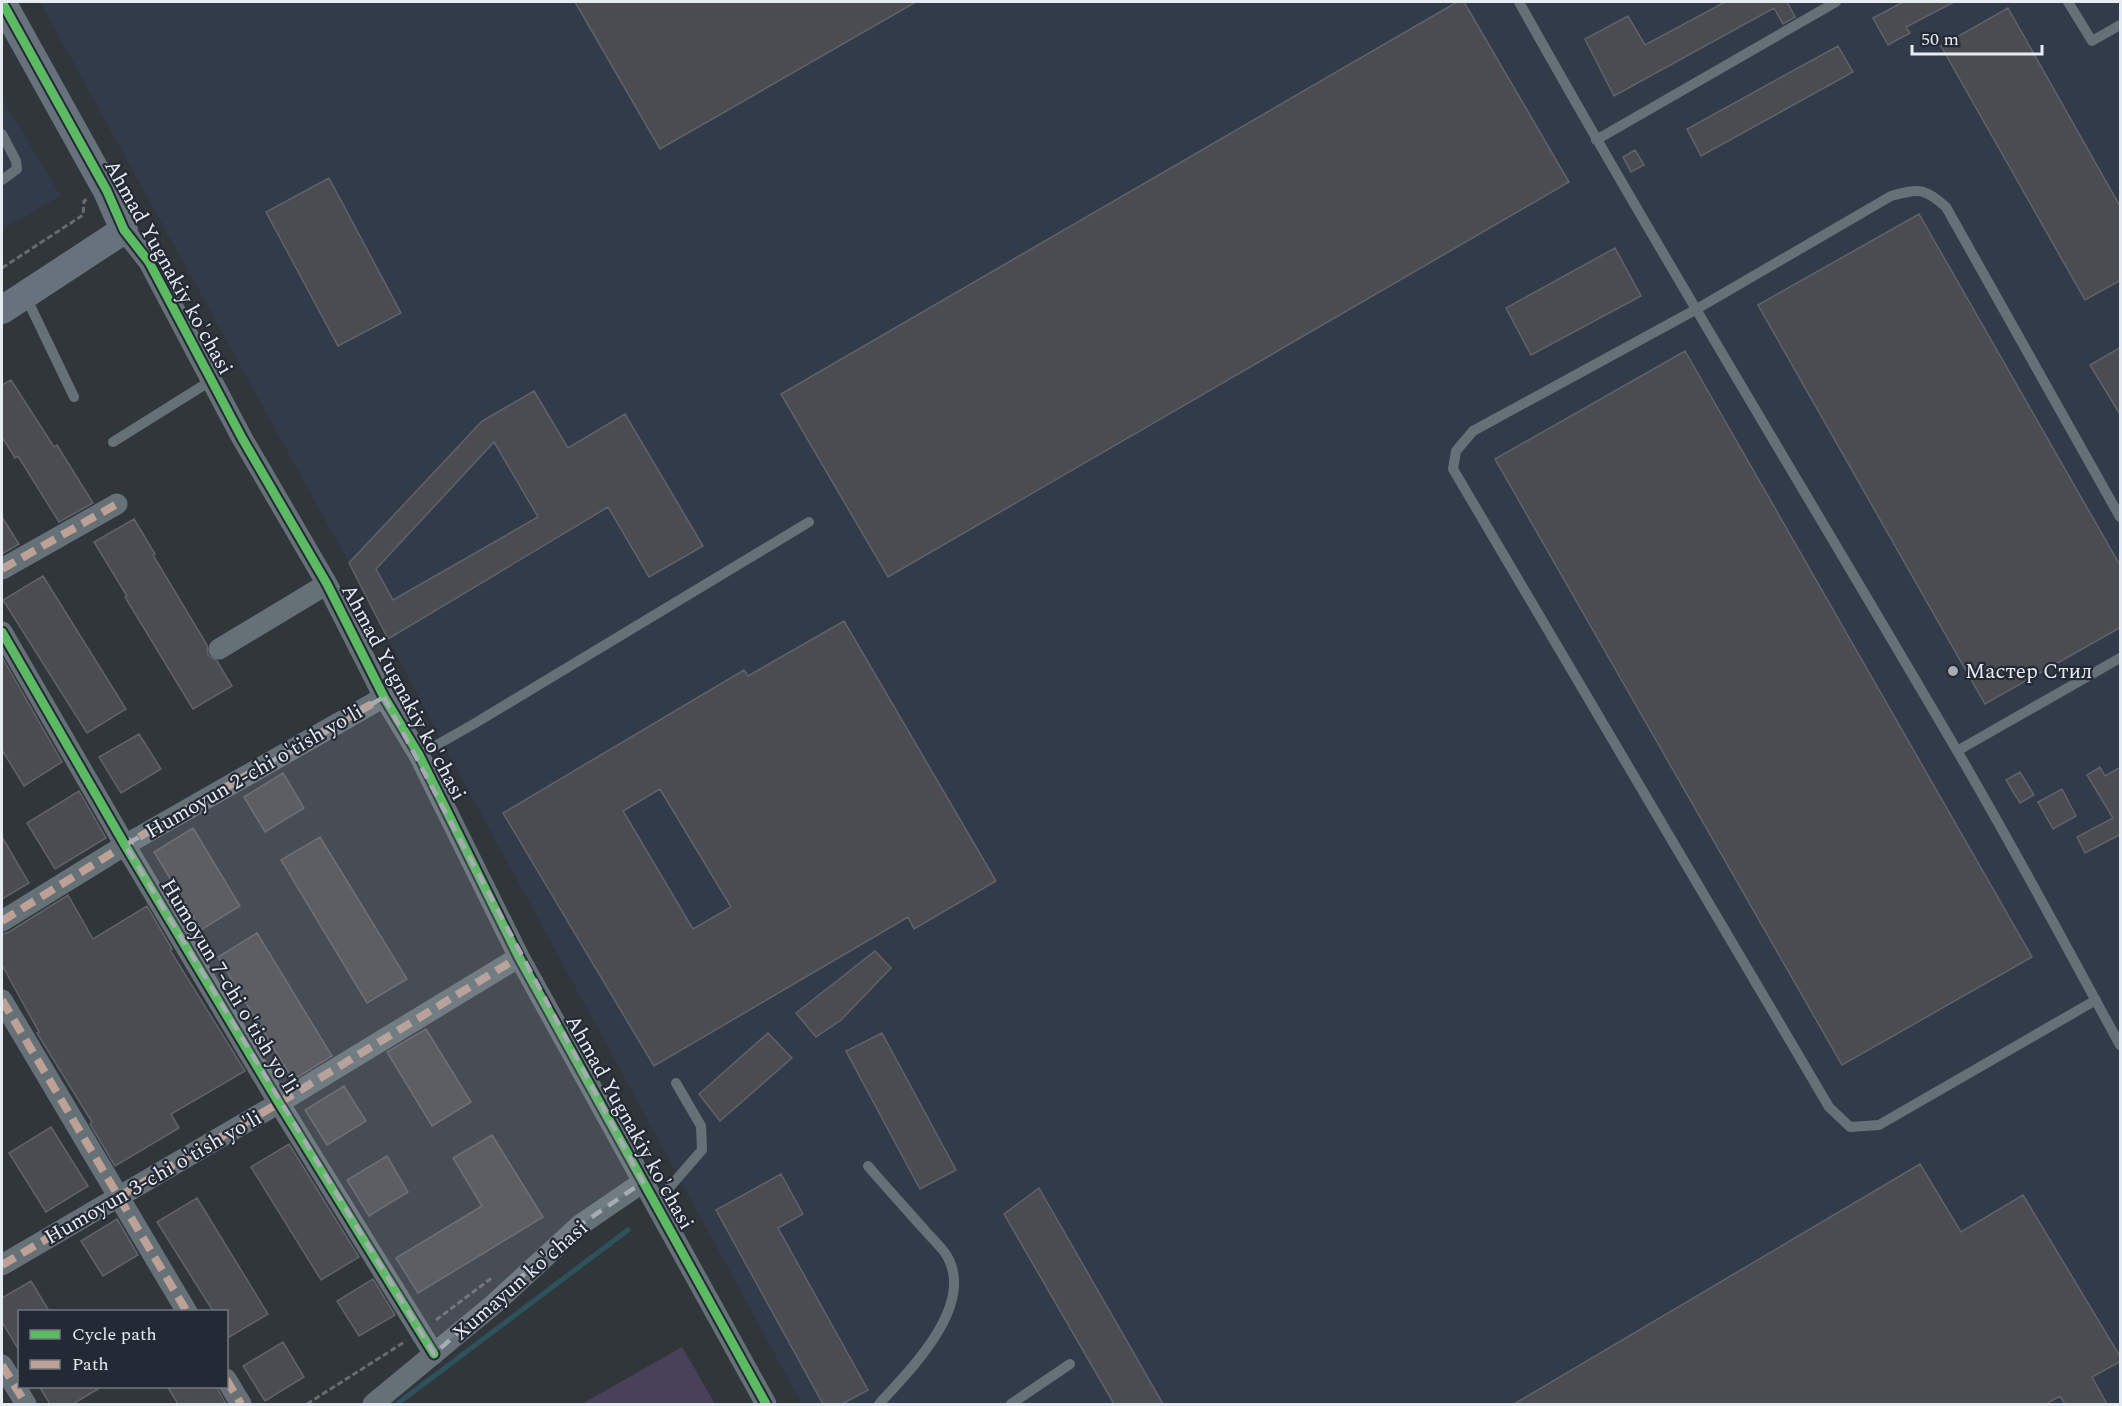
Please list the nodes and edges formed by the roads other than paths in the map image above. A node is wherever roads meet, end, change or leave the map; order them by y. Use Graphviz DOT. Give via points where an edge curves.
graph roads {
  1 [pos="2,2"];
  2 [pos="1519,2"];
  3 [pos="1836,2"];
  4 [pos="2067,2"];
  5 [pos="2121,25"];
  6 [pos="2,134"];
  7 [pos="1596,140"];
  8 [pos="2,180"];
  9 [pos="124,230"];
  10 [pos="13,303"];
  11 [pos="1695,310"];
  12 [pos="212,380"];
  13 [pos="74,397"];
  14 [pos="113,442"];
  15 [pos="117,504"];
  16 [pos="2121,517"];
  17 [pos="809,522"];
  18 [pos="2,569"];
  19 [pos="327,584"];
  20 [pos="2,632"];
  21 [pos="219,649"];
  22 [pos="2121,658"];
  23 [pos="384,697"];
  24 [pos="1957,751"];
  25 [pos="419,755"];
  26 [pos="125,845"];
  27 [pos="2,921"];
  28 [pos="519,957"];
  29 [pos="2,1000"];
  30 [pos="2096,1000"];
  31 [pos="2121,1045"];
  32 [pos="676,1083"];
  33 [pos="279,1103"];
  34 [pos="868,1166"];
  35 [pos="643,1182"];
  36 [pos="118,1196"];
  37 [pos="655,1204"];
  38 [pos="2,1265"];
  39 [pos="186,1310"];
  40 [pos="434,1354"];
  41 [pos="1070,1364"];
  42 [pos="2,1365"];
  43 [pos="228,1382"];
  44 [pos="26,1404"];
  45 [pos="241,1404"];
  46 [pos="373,1404"];
  47 [pos="766,1404"];
  48 [pos="879,1404"];
  49 [pos="1011,1404"];
  1 -- 9 [label="street, Ahmad Yugnakiy ko'chasi" via="107,191"];
  2 -- 7 [label="lane"];
  3 -- 7 [label="lane"];
  4 -- 5 [label="lane" via="2092,41"];
  6 -- 8 [label="lane" via="17,169"];
  7 -- 11 [label="lane"];
  9 -- 10 [label="street, Ahmad Yugnakiy ko'chasi"];
  9 -- 12 [label="street, Ahmad Yugnakiy ko'chasi" via="149,262"];
  10 -- 13 [label="lane"];
  11 -- 16 [label="lane" via="1892,195 1914,190 1931,193 1946,207"];
  11 -- 24 [label="lane"];
  11 -- 30 [label="lane" via="1473,432 1456,451 1453,469 1829,1107 1850,1127 1879,1125"];
  12 -- 14 [label="lane"];
  12 -- 19 [label="street, Ahmad Yugnakiy ko'chasi"];
  15 -- 18 [label="street"];
  17 -- 25 [label="lane"];
  19 -- 21 [label="street"];
  19 -- 23 [label="street, Ahmad Yugnakiy ko'chasi"];
  20 -- 26 [label="street, Humoyun 7-chi o'tish yo'li"];
  22 -- 24 [label="lane"];
  23 -- 25 [label="street, Ahmad Yugnakiy ko'chasi"];
  23 -- 26 [label="street, Humoyun 2-chi o'tish yo'li"];
  24 -- 30 [label="lane"];
  25 -- 28 [label="street, Ahmad Yugnakiy ko'chasi"];
  26 -- 27 [label="street, Humoyun 2-chi o'tish yo'li"];
  26 -- 33 [label="street, Humoyun 7-chi o'tish yo'li"];
  28 -- 33 [label="street, Humoyun 3-chi o'tish yo'li"];
  28 -- 35 [label="street, Ahmad Yugnakiy ko'chasi"];
  29 -- 36 [label="street"];
  30 -- 31 [label="lane"];
  32 -- 37 [label="lane" via="701,1126 702,1149"];
  33 -- 36 [label="street, Humoyun 3-chi o'tish yo'li"];
  33 -- 40 [label="street, Humoyun 7-chi o'tish yo'li"];
  34 -- 48 [label="lane" via="947,1256 954,1294 927,1348"];
  35 -- 37 [label="street, Ahmad Yugnakiy ko'chasi"];
  35 -- 40 [label="street, Xumayun ko'chasi" via="580,1225"];
  36 -- 38 [label="street, Humoyun 3-chi o'tish yo'li"];
  36 -- 39 [label="street"];
  37 -- 47 [label="street, Ahmad Yugnakiy ko'chasi"];
  40 -- 46 [label="street, Xumayun ko'chasi"];
  41 -- 49 [label="lane"];
  42 -- 44 [label="street"];
  43 -- 45 [label="street"];
}
